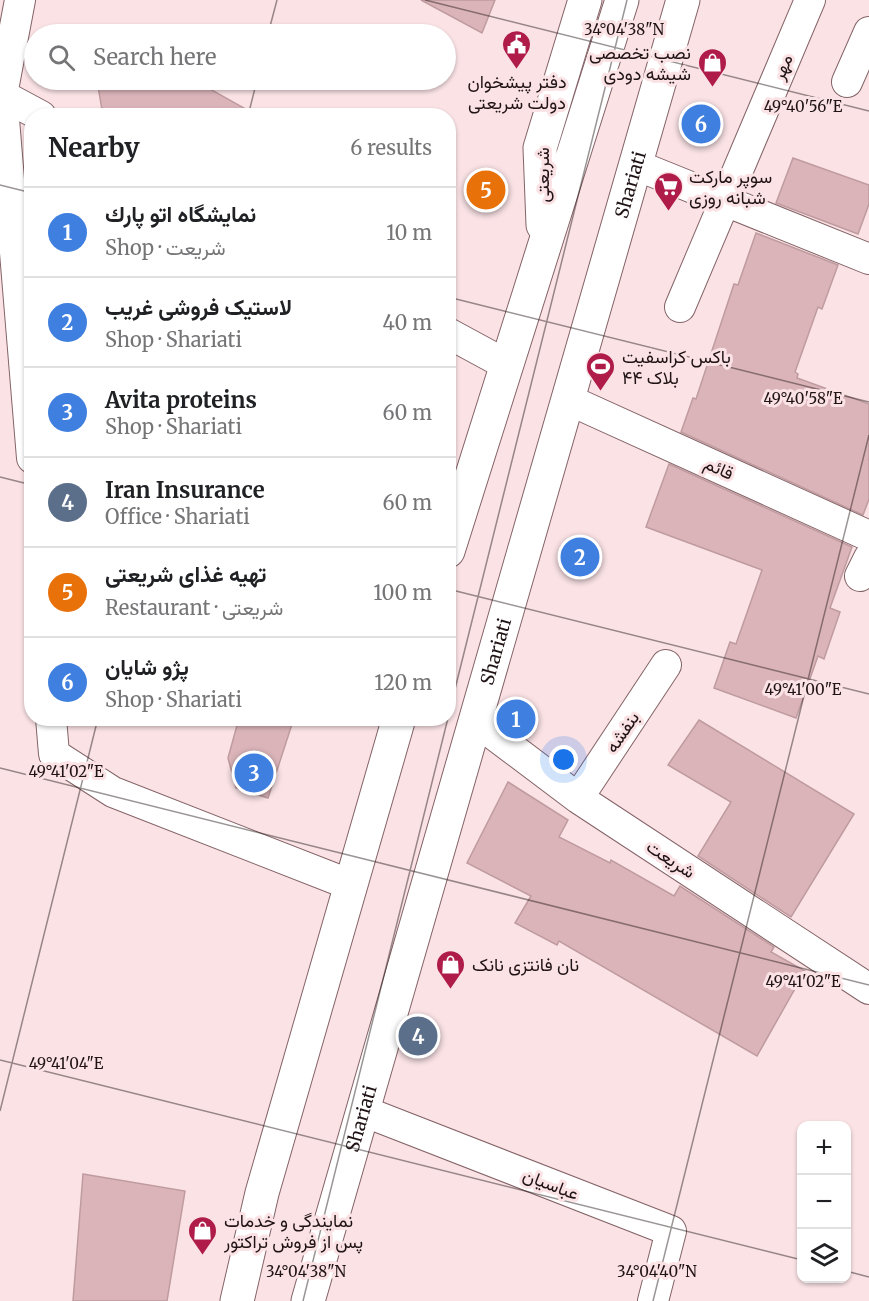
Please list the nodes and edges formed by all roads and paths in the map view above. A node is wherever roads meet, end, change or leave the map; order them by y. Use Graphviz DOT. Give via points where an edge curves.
graph roads {
  1 [pos="622,0"];
  2 [pos="683,0"];
  3 [pos="694,0"];
  4 [pos="810,0"];
  5 [pos="20,1"];
  6 [pos="580,9"];
  7 [pos="869,32"];
  8 [pos="668,54"];
  9 [pos="847,82"];
  10 [pos="3,95"];
  11 [pos="27,108"];
  12 [pos="636,165"];
  13 [pos="725,201"];
  14 [pos="544,248"];
  15 [pos="869,259"];
  16 [pos="680,307"];
  17 [pos="456,337"];
  18 [pos="24,358"];
  19 [pos="507,365"];
  20 [pos="569,400"];
  21 [pos="456,526"];
  22 [pos="869,536"];
  23 [pos="666,665"];
  24 [pos="477,722"];
  25 [pos="52,726"];
  26 [pos="397,726"];
  27 [pos="578,798"];
  28 [pos="351,885"];
  29 [pos="869,989"];
  30 [pos="363,1111"];
  31 [pos="237,1301"];
  32 [pos="308,1301"];
  33 [pos="653,1301"];
  1 -- 14 [label="main road"];
  2 -- 8 [label="main road, Shariati"];
  3 -- 8 [label="main road"];
  4 -- 13 [label="street, مهر"];
  5 -- 10 [label="street"];
  6 -- 14 [label="main road, شریعتی" via="540,148"];
  7 -- 9 [label="street"];
  8 -- 12 [label="main road, Shariati"];
  10 -- 11 [label="street"];
  10 -- 18 [label="street"];
  12 -- 13 [label="street"];
  12 -- 20 [label="main road, Shariati"];
  13 -- 15 [label="street"];
  13 -- 16 [label="street, مهر"];
  14 -- 19 [label="main road"];
  17 -- 19 [label="street"];
  19 -- 21 [label="main road"];
  20 -- 22 [label="street, قائم"];
  20 -- 24 [label="main road, Shariati"];
  23 -- 27 [label="street, بنفشه"];
  24 -- 27 [label="street, شریعت"];
  24 -- 30 [label="main road, Shariati"];
  25 -- 28 [label="street" via="54,754 113,792"];
  26 -- 28 [label="main road"];
  27 -- 29 [label="street, شریعت"];
  28 -- 31 [label="main road" via="262,1193"];
  30 -- 32 [label="main road, Shariati"];
  30 -- 33 [label="street, عباسیان" via="671,1231"];
}
